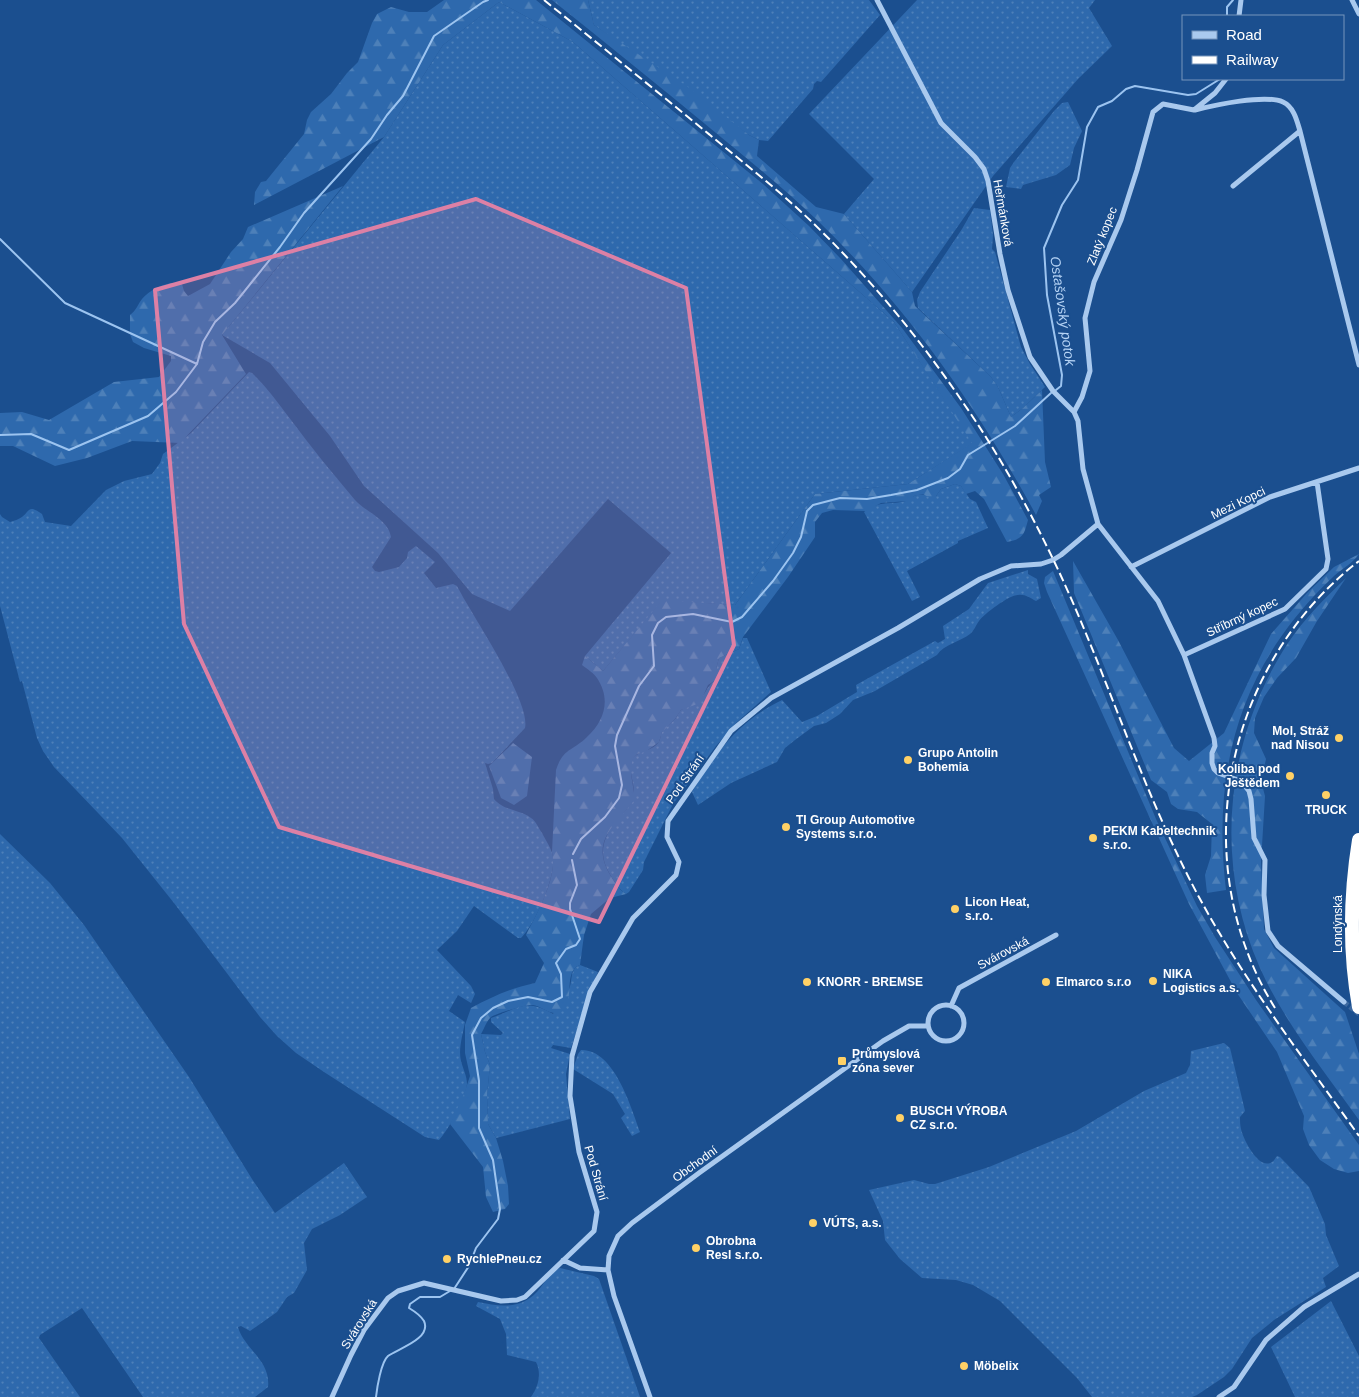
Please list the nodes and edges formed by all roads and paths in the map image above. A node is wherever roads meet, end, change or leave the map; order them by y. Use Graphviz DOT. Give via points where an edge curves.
graph roads {
  1 [pos="877,0"];
  2 [pos="1242,0"];
  3 [pos="1352,0"];
  4 [pos="1359,14"];
  5 [pos="1239,15"];
  6 [pos="1225,80"];
  7 [pos="1194,110"];
  8 [pos="1300,131"];
  9 [pos="1233,186"];
  10 [pos="1359,366"];
  11 [pos="1074,412"];
  12 [pos="1359,468"];
  13 [pos="1317,482"];
  14 [pos="1098,524"];
  15 [pos="1131,567"];
  16 [pos="1184,655"];
  17 [pos="1359,840"];
  18 [pos="1056,935"];
  19 [pos="1344,1002"];
  20 [pos="951,1006"];
  21 [pos="1359,1007"];
  22 [pos="928,1026"];
  23 [pos="563,1260"];
  24 [pos="608,1270"];
  25 [pos="1359,1274"];
  26 [pos="332,1397"];
  27 [pos="650,1397"];
  28 [pos="1219,1397"];
  1 -- 11 [label="street, Heřmánková" via="941,124 984,169 1008,290 1030,357 1053,391"];
  2 -- 5 [label="street"];
  3 -- 4 [label="street"];
  6 -- 7 [label="street"];
  7 -- 8 [label="street, Zlatý kopec" via="1223,103 1268,99 1284,102 1294,112"];
  7 -- 11 [label="street, Zlatý kopec" via="1163,104 1153,112 1121,220 1092,291 1085,318 1090,371"];
  8 -- 9 [label="street"];
  8 -- 10 [label="street, Zlatý kopec"];
  11 -- 14 [label="street" via="1078,421 1083,469"];
  12 -- 13 [label="street, Mezi Kopci"];
  13 -- 15 [label="street, Mezi Kopci" via="1270,498"];
  13 -- 16 [label="street, Stříbrný kopec" via="1328,559 1326,569 1285,609"];
  14 -- 15 [label="street"];
  14 -- 23 [label="street, Pod Strání" via="1053,560 1011,566 980,578 898,628 771,698 731,731 668,821 667,837 679,862 676,874 633,918 590,992 572,1056 570,1096 579,1152 597,1212 594,1231"];
  15 -- 16 [label="street" via="1158,601"];
  16 -- 19 [label="street" via="1214,738 1214,769 1241,781 1249,790 1254,838 1265,860 1268,932 1278,946"];
  17 -- 21 [label="highway, Londýnská" via="1351,920 1354,980"];
  18 -- 20 [label="street, Svárovská" via="959,988"];
  20 -- 22 [label="street" via="935,1009"];
  20 -- 22 [label="street" via="957,1009 963,1021 956,1038 937,1039"];
  22 -- 24 [label="street, Obchodní" via="909,1026 882,1041 632,1223 614,1243"];
  23 -- 24 [label="street" via="580,1268"];
  23 -- 26 [label="street, Svárovská" via="525,1297 517,1300 502,1301 424,1283 398,1291 375,1314 351,1354"];
  24 -- 27 [label="street, Obchodní"];
  25 -- 28 [label="street" via="1304,1307 1266,1340 1234,1387"];
}
